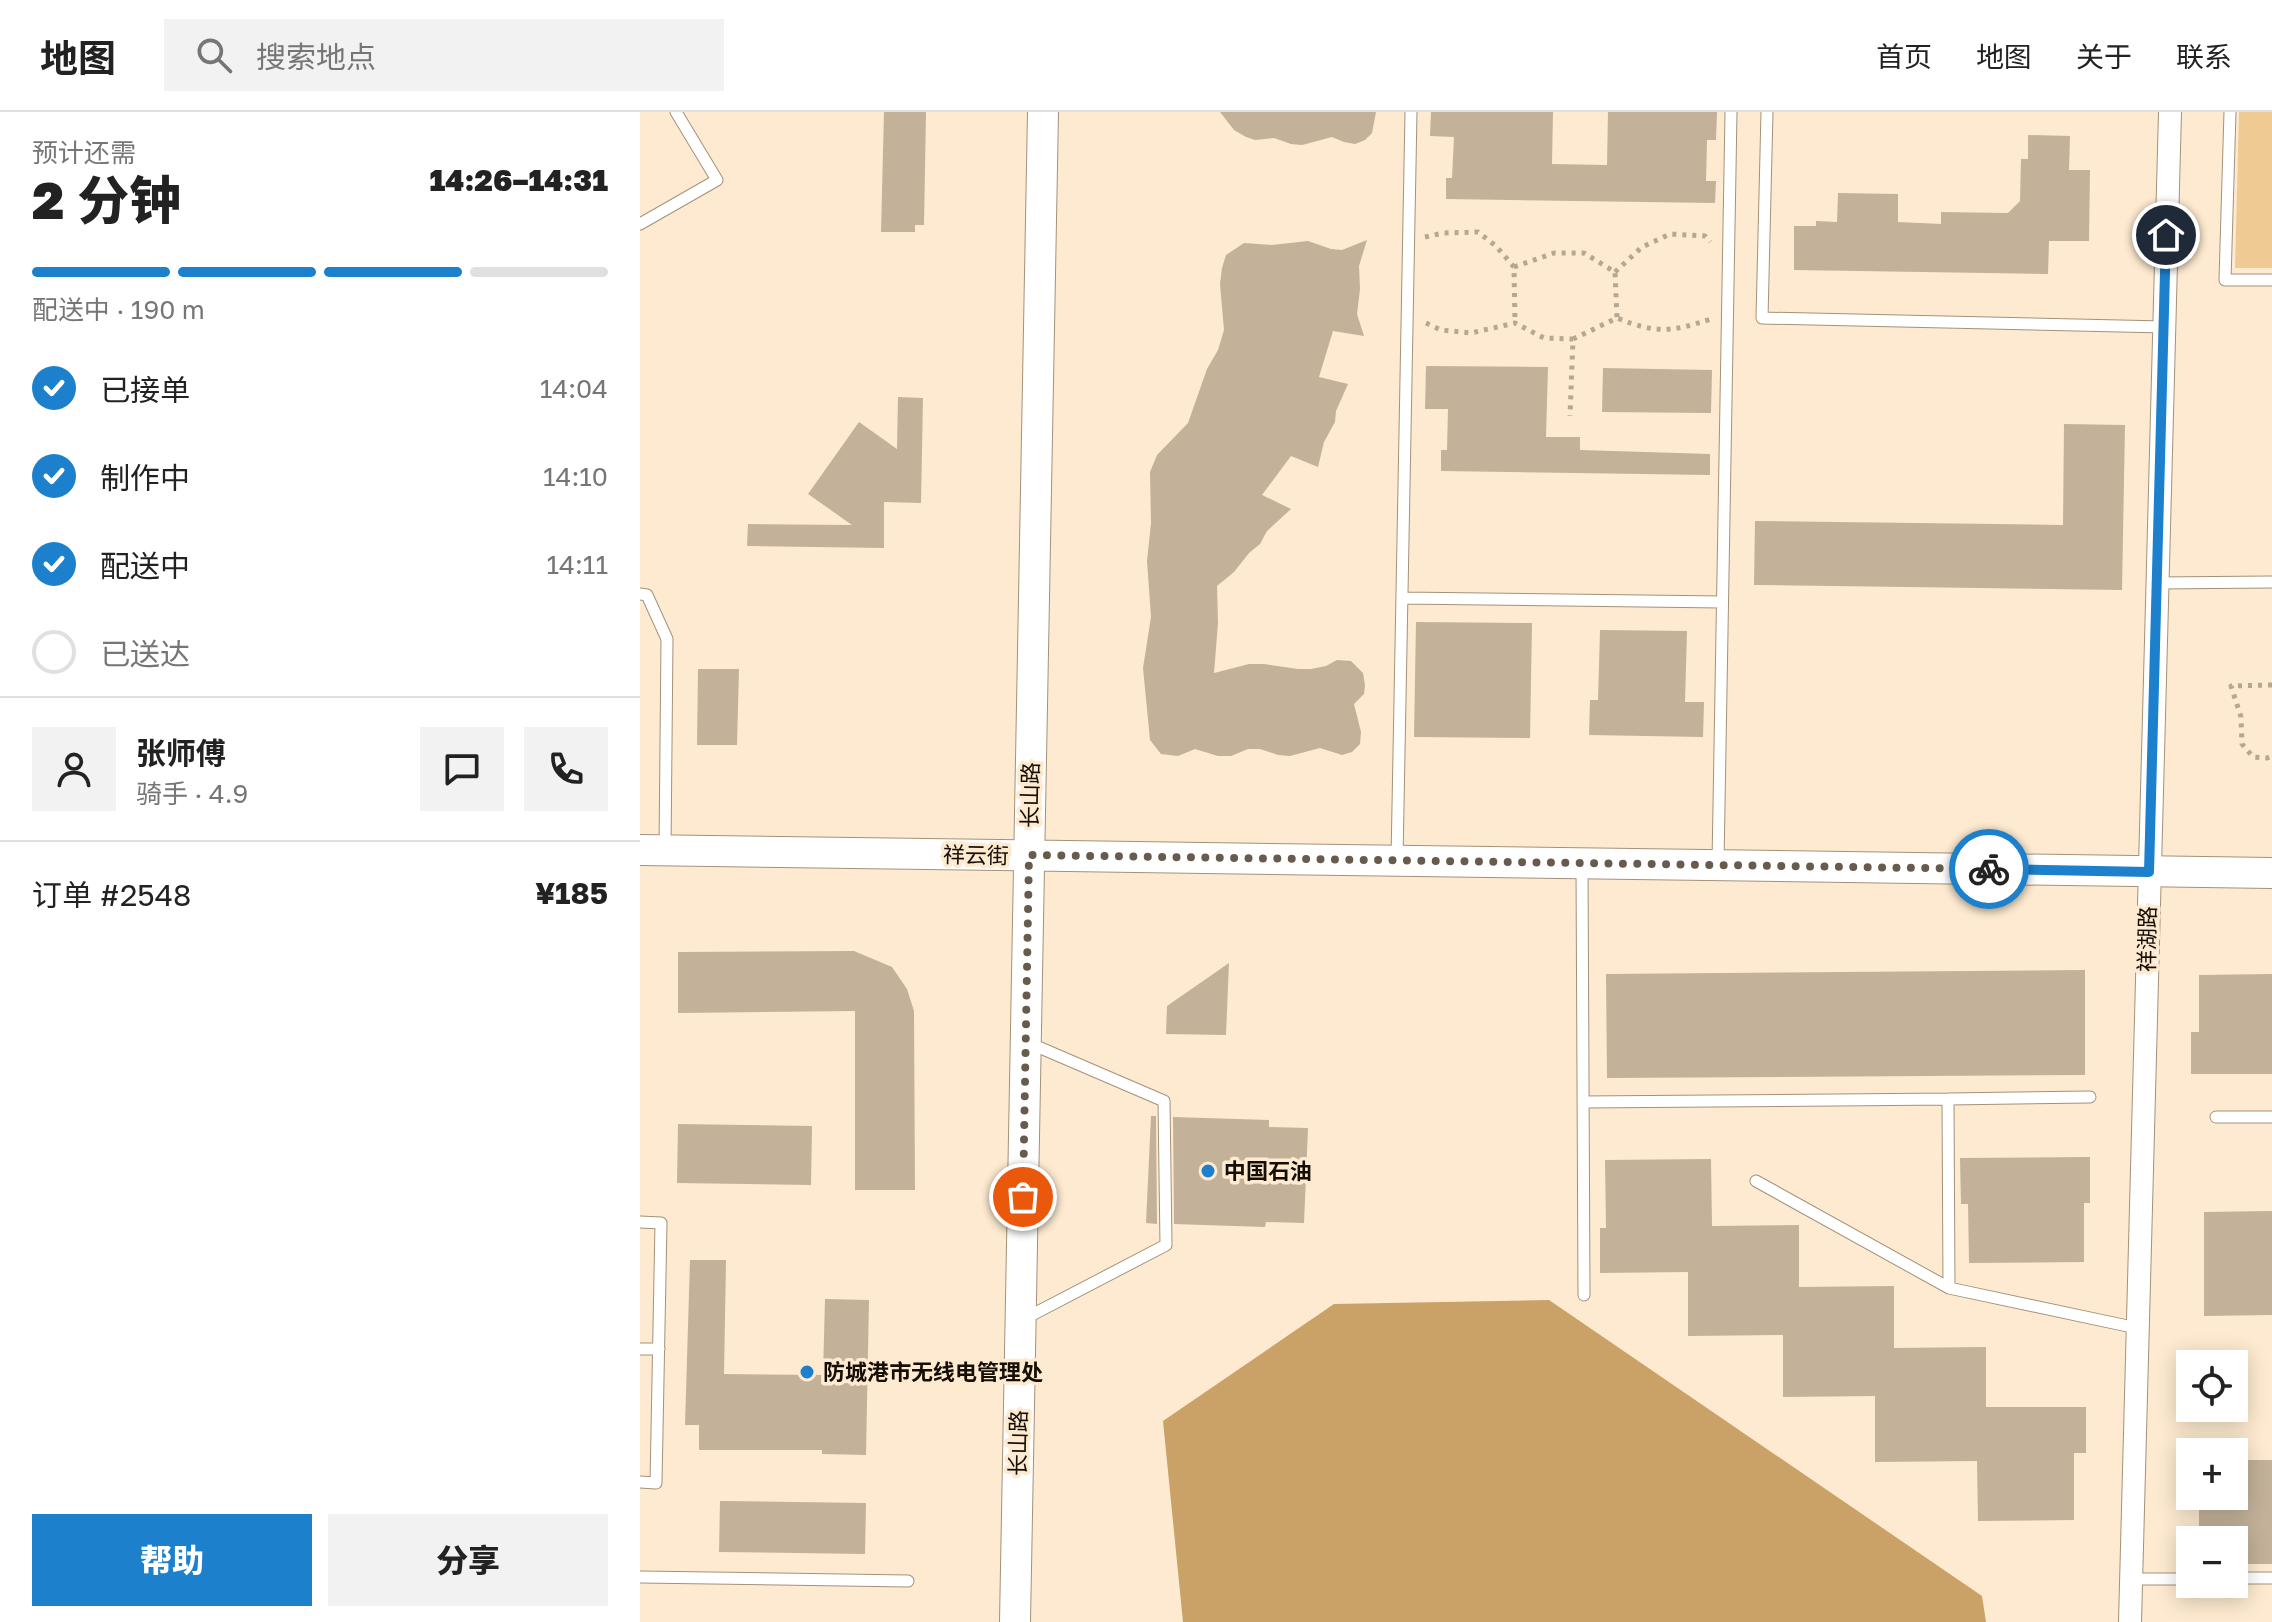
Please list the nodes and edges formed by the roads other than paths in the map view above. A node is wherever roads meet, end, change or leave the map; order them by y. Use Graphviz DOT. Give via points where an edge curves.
graph roads {
  1 [pos="676,112"];
  2 [pos="1043,112"];
  3 [pos="1411,112"];
  4 [pos="1731,112"];
  5 [pos="1767,112"];
  6 [pos="2170,112"];
  7 [pos="2230,112"];
  8 [pos="640,224"];
  9 [pos="2272,280"];
  10 [pos="2164,327"];
  11 [pos="2272,582"];
  12 [pos="2157,583"];
  13 [pos="640,594"];
  14 [pos="1402,598"];
  15 [pos="1722,602"];
  16 [pos="652,850"];
  17 [pos="1029,855"];
  18 [pos="1397,861"];
  19 [pos="1582,863"];
  20 [pos="1718,865"];
  21 [pos="2149,872"];
  22 [pos="2272,873"];
  23 [pos="1026,1042"];
  24 [pos="2090,1097"];
  25 [pos="1948,1099"];
  26 [pos="1583,1102"];
  27 [pos="2216,1117"];
  28 [pos="2272,1117"];
  29 [pos="1756,1181"];
  30 [pos="640,1222"];
  31 [pos="1949,1288"];
  32 [pos="1584,1295"];
  33 [pos="1020,1321"];
  34 [pos="2137,1328"];
  35 [pos="640,1349"];
  36 [pos="659,1349"];
  37 [pos="640,1482"];
  38 [pos="640,1577"];
  39 [pos="2248,1578"];
  40 [pos="2272,1578"];
  41 [pos="2131,1579"];
  42 [pos="2176,1579"];
  43 [pos="908,1581"];
  44 [pos="1015,1622"];
  45 [pos="2130,1622"];
  1 -- 8 [label="lane" via="717,180"];
  2 -- 17 [label="street, 长山路"];
  3 -- 14 [label="lane"];
  4 -- 15 [label="lane"];
  5 -- 10 [label="lane" via="1762,318"];
  6 -- 10 [label="street, 祥湖路"];
  7 -- 9 [label="lane" via="2225,280"];
  10 -- 12 [label="street, 祥湖路"];
  11 -- 12 [label="lane"];
  12 -- 21 [label="street, 祥湖路"];
  13 -- 16 [label="lane" via="647,595 667,639"];
  14 -- 15 [label="lane"];
  14 -- 18 [label="lane"];
  15 -- 20 [label="lane"];
  16 -- 17 [label="street, 祥云街"];
  17 -- 18 [label="street, 祥云街"];
  17 -- 23 [label="street, 长山路"];
  18 -- 19 [label="street, 祥云街"];
  19 -- 20 [label="street, 祥云街"];
  19 -- 26 [label="lane"];
  20 -- 21 [label="street, 祥云街"];
  21 -- 22 [label="street, 祥云街"];
  21 -- 34 [label="street, 祥湖路"];
  23 -- 33 [label="street, 长山路"];
  23 -- 33 [label="lane" via="1164,1101 1166,1245"];
  24 -- 25 [label="lane"];
  25 -- 26 [label="lane"];
  25 -- 31 [label="lane"];
  26 -- 32 [label="lane"];
  27 -- 28 [label="lane"];
  29 -- 31 [label="lane"];
  30 -- 36 [label="lane" via="661,1223"];
  31 -- 34 [label="lane"];
  33 -- 44 [label="street, 长山路"];
  34 -- 41 [label="street, 祥湖路"];
  35 -- 36 [label="lane"];
  36 -- 37 [label="lane" via="656,1483"];
  38 -- 43 [label="lane"];
  39 -- 40 [label="lane"];
  41 -- 42 [label="lane"];
  41 -- 45 [label="street, 祥湖路"];
}
